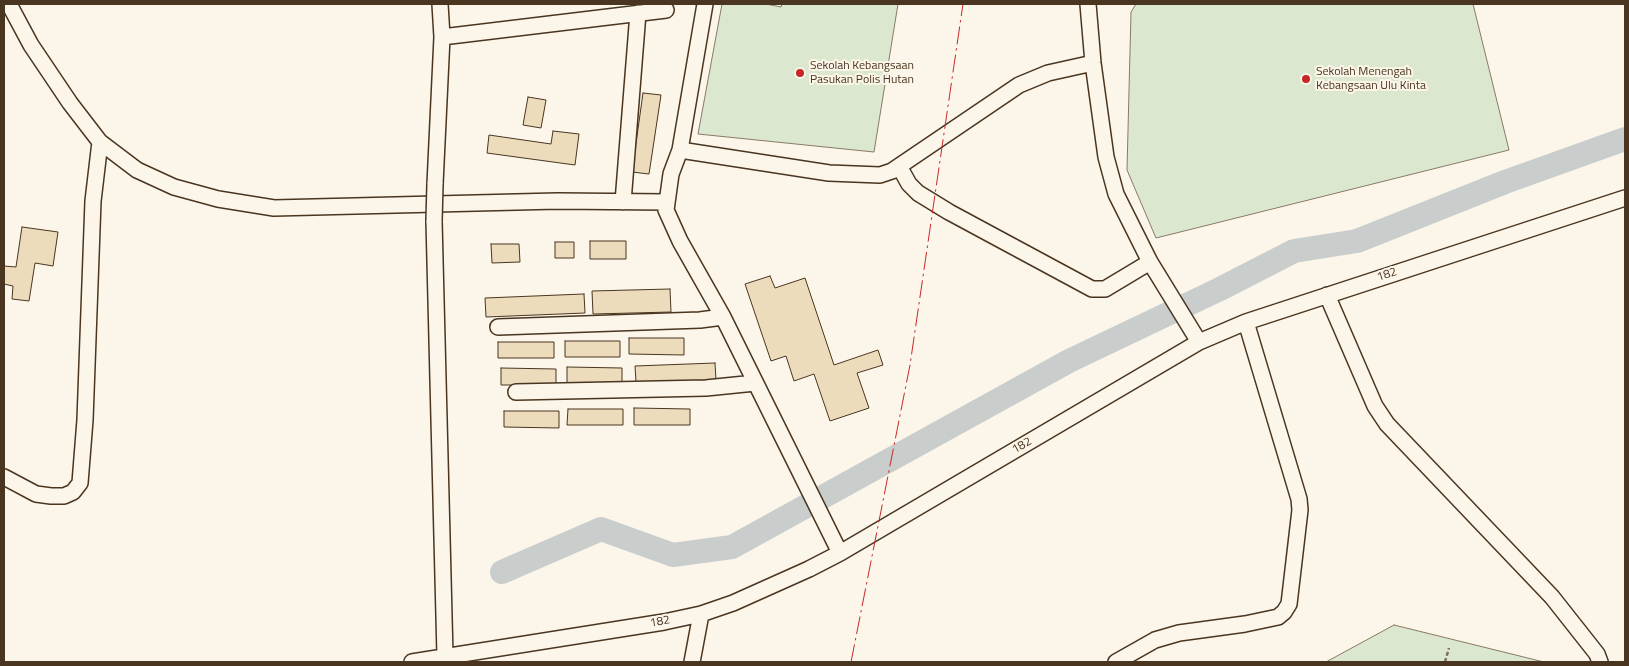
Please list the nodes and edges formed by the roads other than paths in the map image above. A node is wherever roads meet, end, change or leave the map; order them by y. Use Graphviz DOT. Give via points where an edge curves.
graph roads {
  1 [pos="10,4"];
  2 [pos="440,4"];
  3 [pos="705,4"];
  4 [pos="1088,4"];
  5 [pos="666,10"];
  6 [pos="638,13"];
  7 [pos="442,37"];
  8 [pos="1093,63"];
  9 [pos="100,142"];
  10 [pos="680,150"];
  11 [pos="899,166"];
  12 [pos="1625,198"];
  13 [pos="622,202"];
  14 [pos="666,202"];
  15 [pos="1150,262"];
  16 [pos="1327,295"];
  17 [pos="723,317"];
  18 [pos="1246,322"];
  19 [pos="498,327"];
  20 [pos="1199,342"];
  21 [pos="755,383"];
  22 [pos="516,392"];
  23 [pos="4,477"];
  24 [pos="840,553"];
  25 [pos="701,614"];
  26 [pos="445,656"];
  27 [pos="412,662"];
  28 [pos="692,662"];
  29 [pos="1116,662"];
  30 [pos="1600,662"];
  1 -- 9 [label="street" via="31,45"];
  2 -- 7 [label="street"];
  3 -- 10 [label="street"];
  4 -- 8 [label="street"];
  5 -- 6 [label="street"];
  6 -- 7 [label="street"];
  6 -- 13 [label="street"];
  7 -- 26 [label="street, bridge" via="434,221"];
  8 -- 11 [label="street" via="1048,73 1019,85"];
  8 -- 15 [label="street" via="1110,175"];
  9 -- 13 [label="street" via="137,170 174,187 218,199 274,208"];
  9 -- 23 [label="street" via="93,201 80,483 73,492 51,496 36,494"];
  10 -- 11 [label="street" via="866,176 880,175"];
  10 -- 14 [label="street" via="670,174"];
  11 -- 15 [label="street" via="918,193 1092,289 1105,289"];
  12 -- 16 [label="street, 182"];
  13 -- 14 [label="street"];
  14 -- 17 [label="street" via="680,240"];
  15 -- 20 [label="street"];
  16 -- 18 [label="street, 182"];
  16 -- 30 [label="street" via="1387,424 1552,597"];
  17 -- 19 [label="street"];
  17 -- 21 [label="street"];
  18 -- 20 [label="street, 182"];
  18 -- 29 [label="street" via="1299,499 1289,604 1278,617 1179,633 1155,640"];
  20 -- 24 [label="street, 182"];
  21 -- 22 [label="street" via="686,389"];
  21 -- 24 [label="street"];
  24 -- 25 [label="street, 182" via="776,584"];
  25 -- 26 [label="street, 182"];
  25 -- 28 [label="street"];
  26 -- 27 [label="street, 182"];
}
